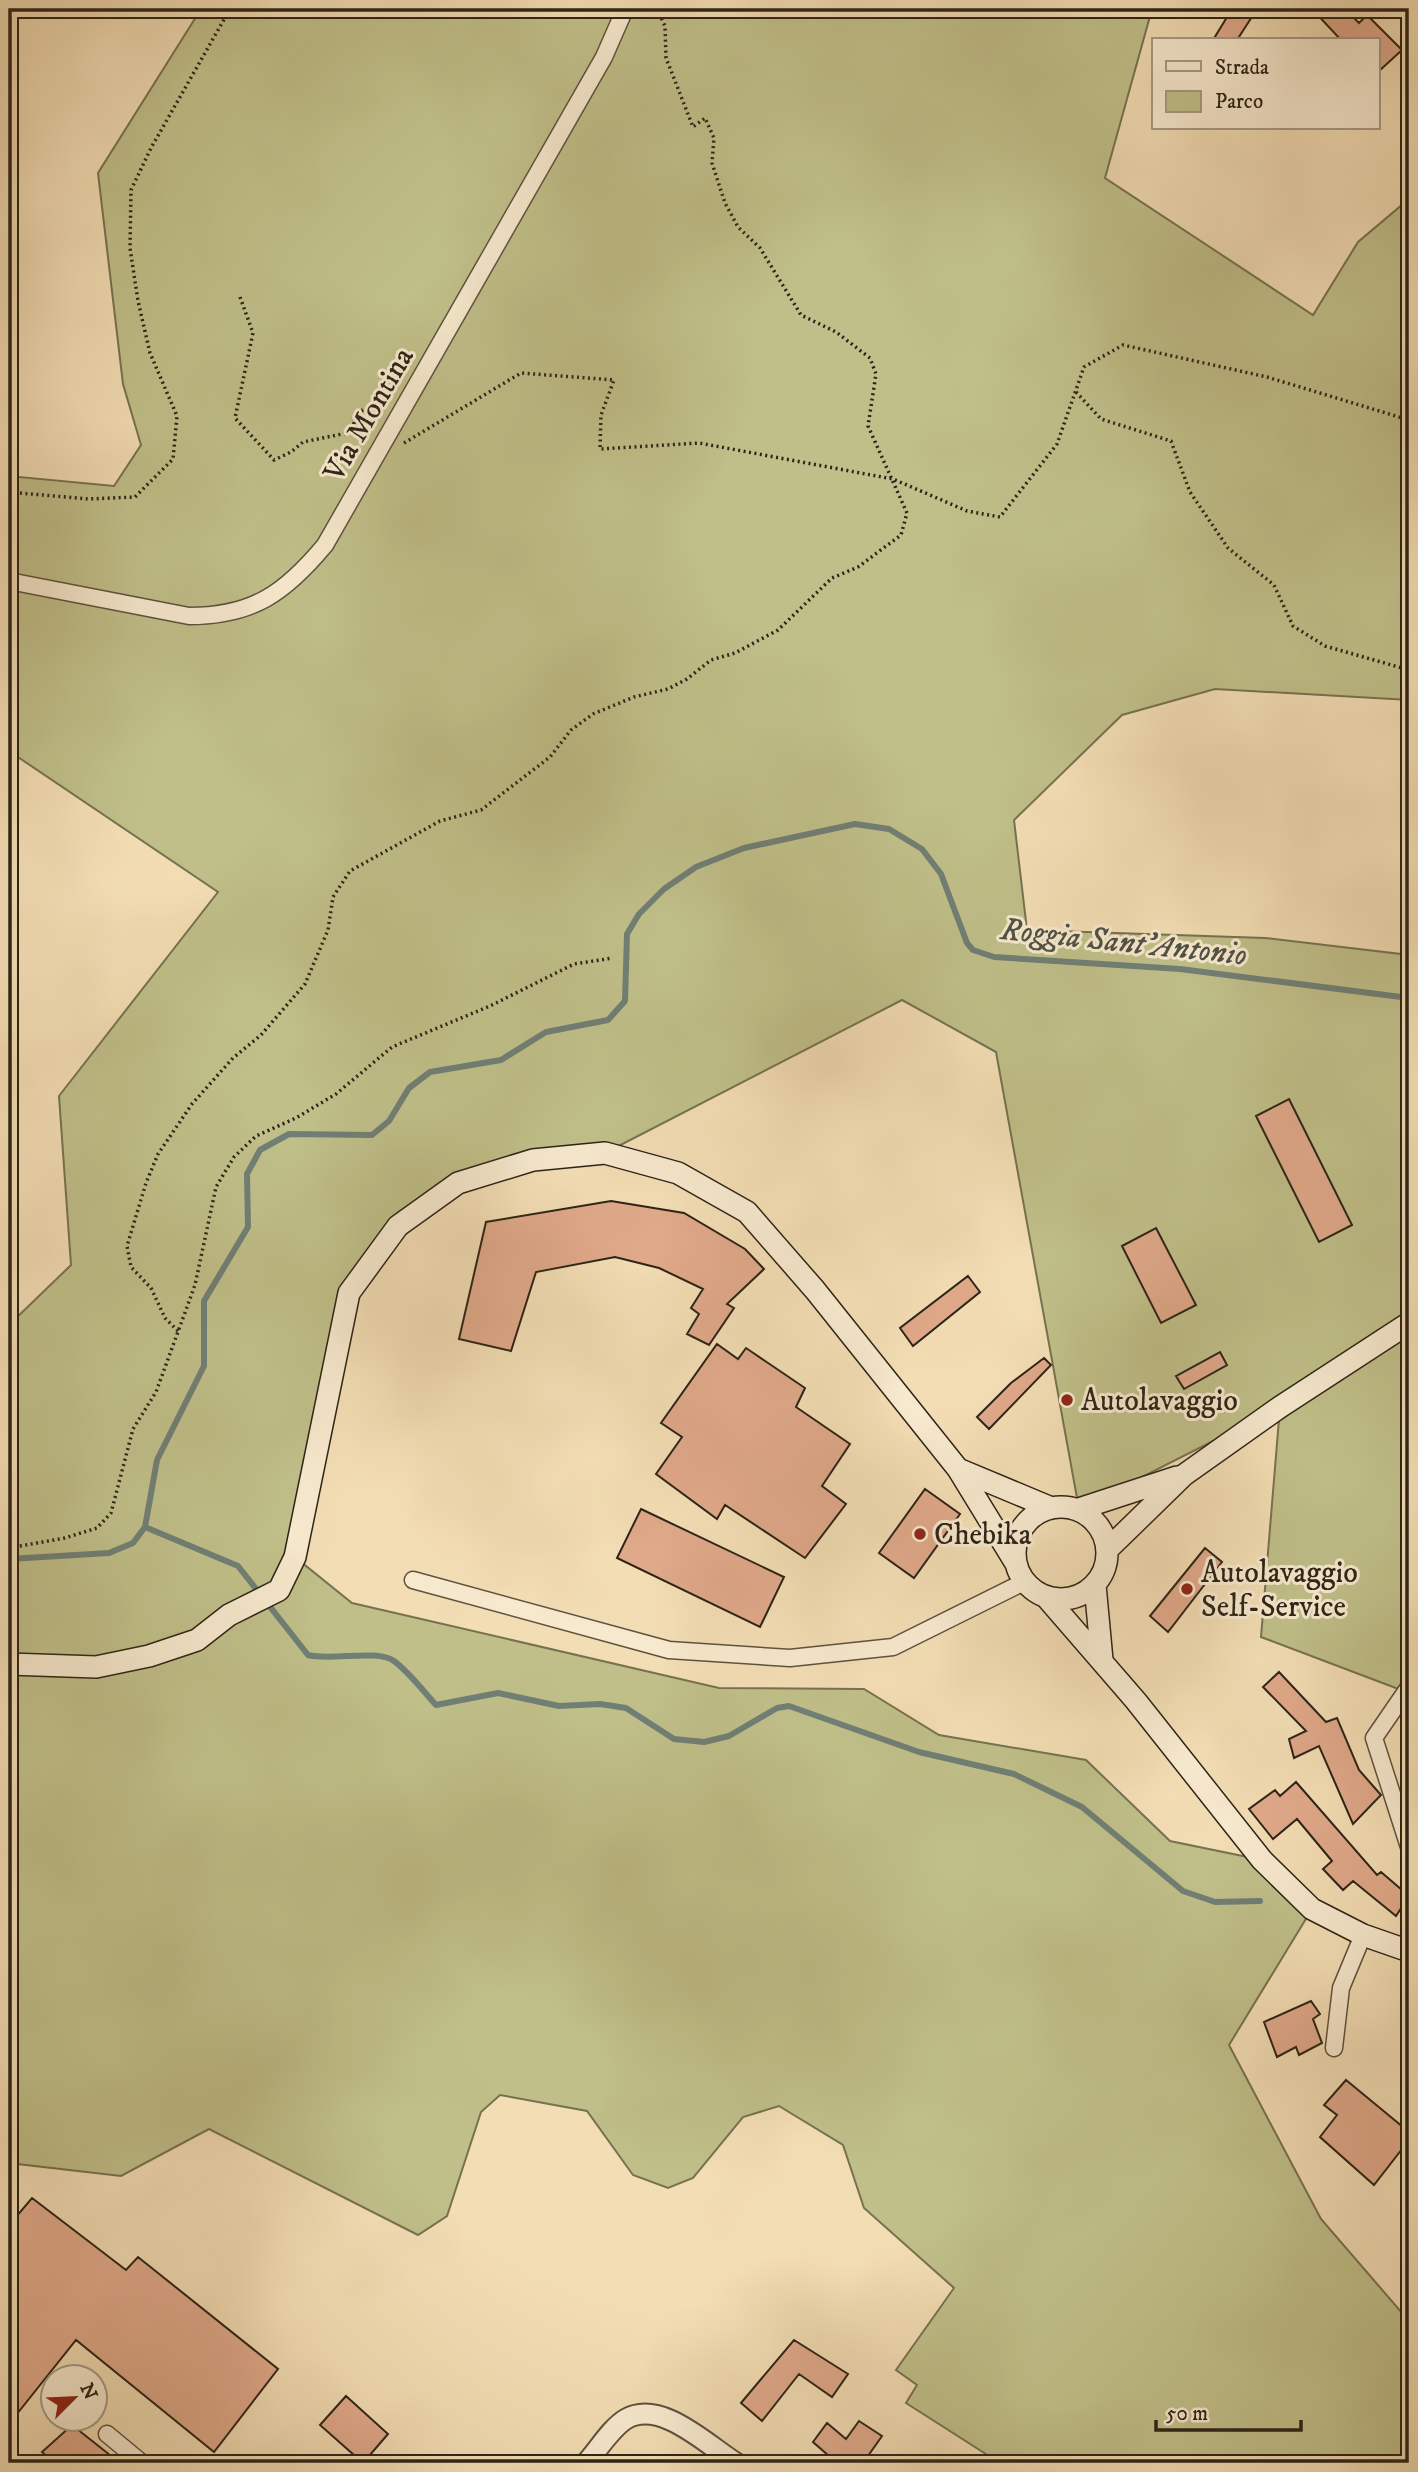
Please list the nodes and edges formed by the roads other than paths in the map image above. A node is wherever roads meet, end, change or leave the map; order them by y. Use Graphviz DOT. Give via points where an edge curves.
graph roads {
  1 [pos="625,9"];
  2 [pos="9,582"];
  3 [pos="1409,1323"];
  4 [pos="958,1469"];
  5 [pos="1184,1475"];
  6 [pos="1049,1507"];
  7 [pos="1079,1509"];
  8 [pos="1108,1549"];
  9 [pos="1015,1562"];
  10 [pos="413,1580"];
  11 [pos="1024,1582"];
  12 [pos="1096,1585"];
  13 [pos="1046,1597"];
  14 [pos="1102,1660"];
  15 [pos="9,1664"];
  16 [pos="1409,1687"];
  17 [pos="1409,1847"];
  18 [pos="1363,1935"];
  19 [pos="1409,1951"];
  20 [pos="1334,2048"];
  21 [pos="107,2434"];
  22 [pos="142,2463"];
  23 [pos="586,2463"];
  24 [pos="736,2463"];
  1 -- 2 [label="street, Via Montina" via="604,57 326,545 303,572 279,592 246,609 219,616 189,616"];
  3 -- 5 [label="main road"];
  4 -- 6 [label="main road"];
  4 -- 9 [label="main road"];
  4 -- 15 [label="main road" via="747,1212 678,1173 605,1153 533,1160 458,1183 397,1226 349,1293 295,1557 279,1590 229,1615 197,1640 149,1656 96,1667"];
  5 -- 7 [label="main road"];
  5 -- 8 [label="main road"];
  6 -- 7 [label="main road"];
  6 -- 9 [label="main road" via="1026,1522 1016,1542"];
  7 -- 8 [label="main road" via="1102,1530"];
  8 -- 12 [label="main road"];
  9 -- 11 [label="main road"];
  10 -- 11 [label="street" via="669,1650 790,1658 893,1647"];
  11 -- 13 [label="main road"];
  12 -- 13 [label="main road" via="1073,1598"];
  12 -- 14 [label="main road"];
  13 -- 14 [label="main road"];
  14 -- 18 [label="main road" via="1262,1860 1312,1909"];
  16 -- 17 [label="street" via="1374,1738"];
  18 -- 19 [label="main road"];
  18 -- 20 [label="street" via="1341,1988"];
  21 -- 22 [label="street"];
  23 -- 24 [label="street" via="625,2419 649,2412"];
}
